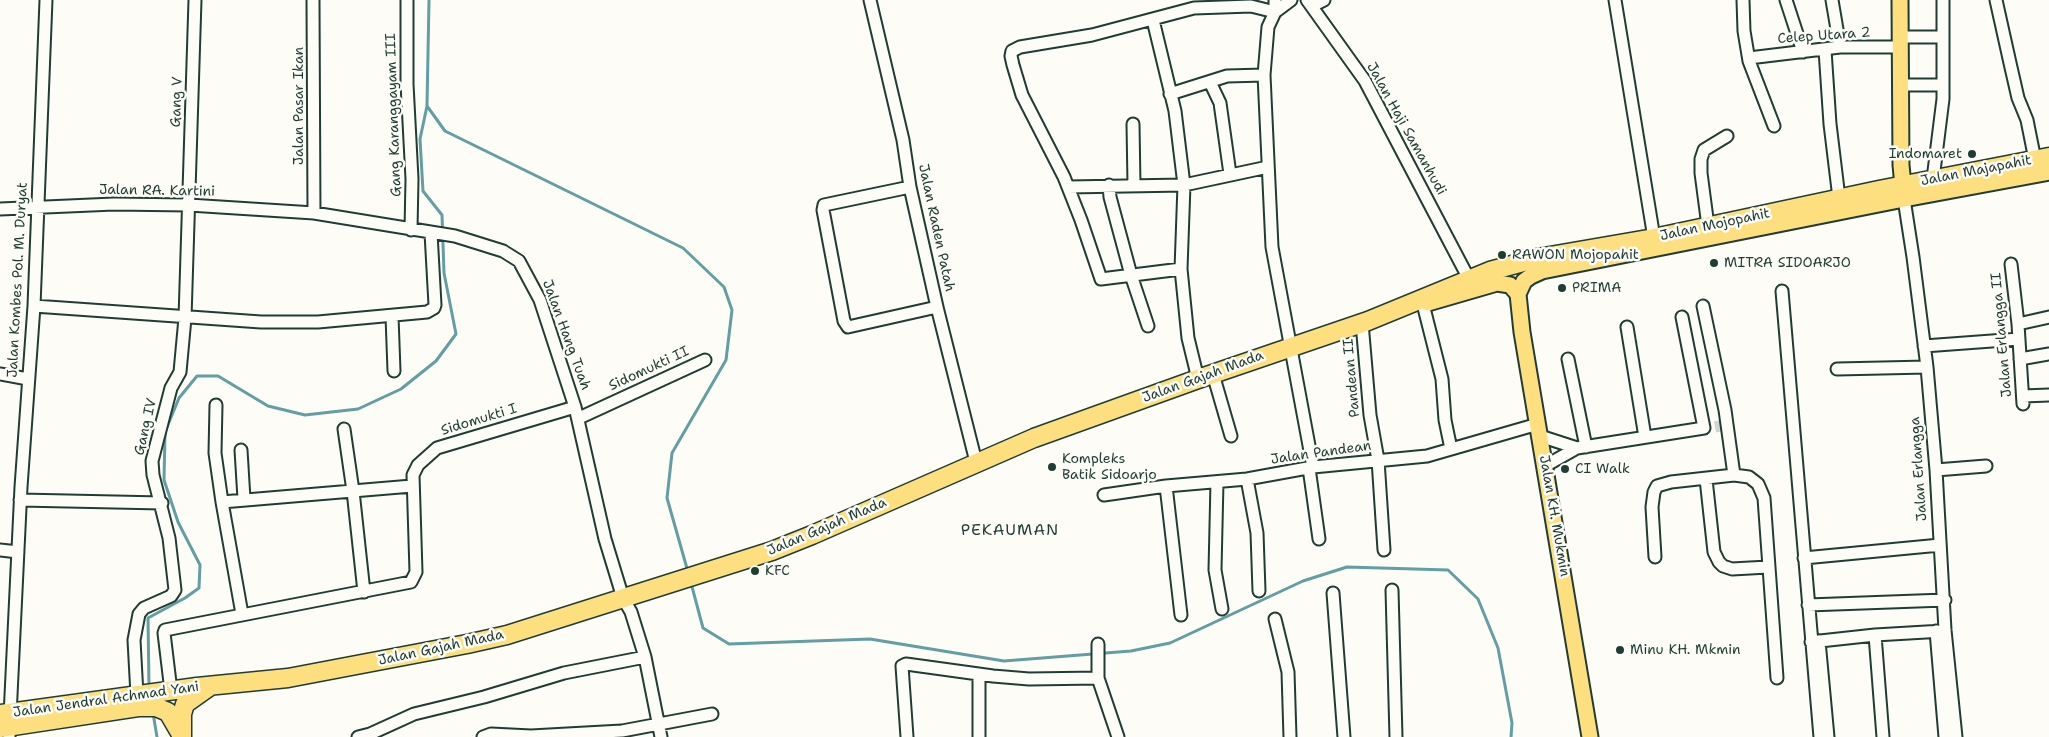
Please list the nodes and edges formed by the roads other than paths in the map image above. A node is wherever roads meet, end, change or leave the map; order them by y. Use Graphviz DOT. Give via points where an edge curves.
graph roads {
  1 [pos="46,0"];
  2 [pos="195,0"];
  3 [pos="313,0"];
  4 [pos="407,0"];
  5 [pos="870,0"];
  6 [pos="1275,0"];
  7 [pos="1291,0"];
  8 [pos="1324,0"];
  9 [pos="1615,0"];
  10 [pos="1743,0"];
  11 [pos="1786,0"];
  12 [pos="1832,0"];
  13 [pos="1900,0"];
  14 [pos="1943,0"];
  15 [pos="1996,0"];
  16 [pos="1310,3"];
  17 [pos="1275,12"];
  18 [pos="1153,20"];
  19 [pos="1943,37"];
  20 [pos="1901,42"];
  21 [pos="1840,47"];
  22 [pos="1824,50"];
  23 [pos="1803,52"];
  24 [pos="1749,58"];
  25 [pos="1264,75"];
  26 [pos="1210,82"];
  27 [pos="1901,84"];
  28 [pos="1943,85"];
  29 [pos="1170,94"];
  30 [pos="1133,124"];
  31 [pos="1774,126"];
  32 [pos="1727,136"];
  33 [pos="2042,159"];
  34 [pos="1268,167"];
  35 [pos="2049,172"];
  36 [pos="1230,174"];
  37 [pos="1934,179"];
  38 [pos="1109,185"];
  39 [pos="1134,185"];
  40 [pos="1184,185"];
  41 [pos="910,187"];
  42 [pos="1068,187"];
  43 [pos="1903,192"];
  44 [pos="1839,198"];
  45 [pos="189,205"];
  46 [pos="38,207"];
  47 [pos="0,209"];
  48 [pos="314,213"];
  49 [pos="1708,226"];
  50 [pos="411,230"];
  51 [pos="434,234"];
  52 [pos="1654,238"];
  53 [pos="2011,264"];
  54 [pos="1181,269"];
  55 [pos="1130,275"];
  56 [pos="1468,279"];
  57 [pos="1782,291"];
  58 [pos="1518,294"];
  59 [pos="1423,304"];
  60 [pos="34,306"];
  61 [pos="1702,306"];
  62 [pos="938,308"];
  63 [pos="1395,310"];
  64 [pos="392,316"];
  65 [pos="1682,317"];
  66 [pos="2049,317"];
  67 [pos="185,318"];
  68 [pos="1362,323"];
  69 [pos="2018,324"];
  70 [pos="1148,326"];
  71 [pos="1627,327"];
  72 [pos="2019,339"];
  73 [pos="1291,346"];
  74 [pos="1924,346"];
  75 [pos="2049,354"];
  76 [pos="1568,359"];
  77 [pos="2020,359"];
  78 [pos="705,360"];
  79 [pos="1927,367"];
  80 [pos="1837,369"];
  81 [pos="394,371"];
  82 [pos="0,374"];
  83 [pos="1205,376"];
  84 [pos="28,379"];
  85 [pos="2049,395"];
  86 [pos="216,405"];
  87 [pos="577,412"];
  88 [pos="1718,426"];
  89 [pos="344,429"];
  90 [pos="1539,430"];
  91 [pos="1231,436"];
  92 [pos="1645,437"];
  93 [pos="1582,448"];
  94 [pos="1451,449"];
  95 [pos="240,450"];
  96 [pos="1378,460"];
  97 [pos="976,462"];
  98 [pos="1546,466"];
  99 [pos="1986,466"];
  100 [pos="1311,468"];
  101 [pos="1936,470"];
  102 [pos="1734,476"];
  103 [pos="1247,479"];
  104 [pos="1706,479"];
  105 [pos="1217,482"];
  106 [pos="412,486"];
  107 [pos="1166,486"];
  108 [pos="353,490"];
  109 [pos="1104,495"];
  110 [pos="244,499"];
  111 [pos="20,500"];
  112 [pos="222,502"];
  113 [pos="162,503"];
  114 [pos="1319,538"];
  115 [pos="1940,544"];
  116 [pos="0,550"];
  117 [pos="1384,550"];
  118 [pos="18,552"];
  119 [pos="1655,557"];
  120 [pos="1804,558"];
  121 [pos="1768,567"];
  122 [pos="1392,590"];
  123 [pos="1259,591"];
  124 [pos="364,592"];
  125 [pos="1334,594"];
  126 [pos="623,598"];
  127 [pos="1944,600"];
  128 [pos="1808,605"];
  129 [pos="1222,609"];
  130 [pos="242,614"];
  131 [pos="1181,615"];
  132 [pos="1275,619"];
  133 [pos="1940,631"];
  134 [pos="1875,635"];
  135 [pos="1815,641"];
  136 [pos="1098,644"];
  137 [pos="645,657"];
  138 [pos="979,675"];
  139 [pos="1098,676"];
  140 [pos="1777,678"];
  141 [pos="212,686"];
  142 [pos="150,696"];
  143 [pos="712,714"];
  144 [pos="6,724"];
  145 [pos="659,724"];
  146 [pos="622,734"];
  147 [pos="182,737"];
  148 [pos="358,737"];
  149 [pos="483,737"];
  150 [pos="661,737"];
  151 [pos="907,737"];
  152 [pos="979,737"];
  153 [pos="1118,737"];
  154 [pos="1290,737"];
  155 [pos="1344,737"];
  156 [pos="1396,737"];
  157 [pos="1590,737"];
  158 [pos="1820,737"];
  159 [pos="1828,737"];
  160 [pos="1883,737"];
  161 [pos="1945,737"];
  162 [pos="1956,737"];
  1 -- 46 [label="street, Jalan Kombes Pol. M. Duryat"];
  2 -- 45 [label="street, Gang V"];
  3 -- 48 [label="street, Jalan Pasar Ikan"];
  4 -- 50 [label="street, Gang Karanggayam III"];
  5 -- 41 [label="street, Jalan Raden Patah" via="904,145"];
  6 -- 17 [label="street"];
  7 -- 17 [label="street"];
  8 -- 16 [label="street"];
  9 -- 52 [label="street"];
  10 -- 24 [label="street"];
  11 -- 23 [label="street"];
  12 -- 21 [label="street"];
  13 -- 20 [label="main road"];
  14 -- 19 [label="street"];
  15 -- 33 [label="street" via="2018,98"];
  16 -- 56 [label="street, Jalan Haji Samanhudi" via="1365,81"];
  17 -- 18 [label="street" via="1251,6 1194,8"];
  17 -- 25 [label="street" via="1268,27"];
  18 -- 29 [label="street"];
  18 -- 42 [label="street" via="1012,51 1022,95"];
  19 -- 20 [label="street, Celep Utara 2"];
  19 -- 28 [label="street"];
  20 -- 21 [label="street, Celep Utara 2"];
  20 -- 27 [label="main road"];
  21 -- 22 [label="street, Celep Utara 2"];
  22 -- 23 [label="street, Celep Utara 2"];
  22 -- 44 [label="street"];
  23 -- 24 [label="street, Celep Utara 2"];
  24 -- 31 [label="street"];
  25 -- 26 [label="street" via="1228,76"];
  25 -- 34 [label="street"];
  26 -- 29 [label="street"];
  26 -- 36 [label="street" via="1220,103"];
  27 -- 28 [label="street"];
  27 -- 43 [label="main road"];
  28 -- 37 [label="street"];
  29 -- 40 [label="street"];
  30 -- 39 [label="street"];
  32 -- 49 [label="street" via="1704,150 1701,159"];
  33 -- 37 [label="highway, Jalan Majapahit"];
  34 -- 36 [label="street"];
  34 -- 73 [label="street" via="1272,247"];
  35 -- 43 [label="main road, Jalan Majapahit"];
  36 -- 40 [label="street"];
  37 -- 43 [label="highway, Jalan Majapahit"];
  38 -- 39 [label="street"];
  38 -- 42 [label="street"];
  38 -- 55 [label="street"];
  39 -- 40 [label="street"];
  40 -- 54 [label="street"];
  41 -- 62 [label="street, Jalan Raden Patah"];
  41 -- 62 [label="street" via="824,205 844,321 848,327"];
  42 -- 55 [label="street" via="1099,276 1103,280"];
  43 -- 44 [label="highway, Jalan Mojopahit"];
  43 -- 58 [label="main road, Jalan Mojopahit" via="1542,271 1524,281"];
  43 -- 74 [label="street, Jalan Erlangga"];
  44 -- 49 [label="highway, Jalan Mojopahit"];
  45 -- 46 [label="street, Jalan RA. Kartini"];
  45 -- 48 [label="street, Jalan RA. Kartini"];
  45 -- 67 [label="street, Gang IV"];
  46 -- 47 [label="street, Jalan RA. Kartini"];
  46 -- 60 [label="street, Jalan Kombes Pol. M. Duryat"];
  48 -- 50 [label="street, Jalan Hang Tuah"];
  49 -- 52 [label="highway, Jalan Mojopahit"];
  50 -- 51 [label="street, Jalan Hang Tuah"];
  51 -- 64 [label="street" via="434,308 427,312"];
  51 -- 87 [label="street, Jalan Hang Tuah" via="455,236 503,251 518,261 540,300"];
  52 -- 56 [label="highway, Jalan Mojopahit" via="1538,258"];
  53 -- 69 [label="street, Jalan Erlangga II"];
  54 -- 55 [label="street"];
  54 -- 83 [label="street" via="1188,338"];
  55 -- 70 [label="street"];
  56 -- 63 [label="highway, Jalan Gajah Mada"];
  57 -- 120 [label="street"];
  58 -- 59 [label="main road, Jalan Gajah Mada" via="1510,286 1497,283"];
  58 -- 90 [label="main road, Jalan KH. Mukmin"];
  59 -- 63 [label="main road, Jalan Gajah Mada"];
  59 -- 94 [label="street" via="1442,379"];
  60 -- 67 [label="street"];
  60 -- 84 [label="street, Jalan Kombes Pol. M. Duryat"];
  61 -- 88 [label="street"];
  62 -- 97 [label="street, Jalan Raden Patah"];
  63 -- 68 [label="highway, Jalan Gajah Mada"];
  64 -- 67 [label="street" via="318,322"];
  64 -- 81 [label="street"];
  65 -- 88 [label="street"];
  66 -- 69 [label="street"];
  67 -- 113 [label="street, Gang IV" via="180,372 171,388 153,454 153,474"];
  68 -- 73 [label="highway, Jalan Gajah Mada"];
  68 -- 96 [label="street, Pandean II" via="1370,415"];
  69 -- 72 [label="street, Jalan Erlangga II"];
  71 -- 92 [label="street"];
  72 -- 74 [label="street"];
  72 -- 77 [label="street, Jalan Erlangga II"];
  73 -- 83 [label="highway, Jalan Gajah Mada"];
  73 -- 100 [label="street"];
  74 -- 79 [label="street, Jalan Erlangga"];
  75 -- 77 [label="street"];
  76 -- 93 [label="street"];
  77 -- 85 [label="street, Jalan Erlangga II" via="2023,400"];
  78 -- 87 [label="street, Sidomukti II"];
  79 -- 80 [label="street"];
  79 -- 101 [label="street, Jalan Erlangga"];
  82 -- 84 [label="street"];
  83 -- 91 [label="street"];
  83 -- 97 [label="highway, Jalan Gajah Mada"];
  84 -- 111 [label="street, Jalan Kombes Pol. M. Duryat"];
  86 -- 112 [label="street" via="215,452"];
  87 -- 106 [label="street, Sidomukti I" via="437,448 418,465"];
  87 -- 126 [label="street, Jalan Hang Tuah" via="605,539"];
  88 -- 92 [label="street"];
  88 -- 102 [label="street"];
  89 -- 108 [label="street"];
  90 -- 93 [label="street"];
  90 -- 94 [label="street, Jalan Pandean"];
  90 -- 98 [label="main road, Jalan KH. Mukmin"];
  92 -- 93 [label="street"];
  93 -- 98 [label="street"];
  94 -- 96 [label="street, Jalan Pandean" via="1427,456"];
  95 -- 110 [label="street"];
  96 -- 100 [label="street, Jalan Pandean"];
  96 -- 117 [label="street, Pandean II"];
  97 -- 126 [label="highway, Jalan Gajah Mada" via="812,536"];
  98 -- 157 [label="main road, Jalan KH. Mukmin"];
  99 -- 101 [label="street"];
  100 -- 103 [label="street, Jalan Pandean"];
  100 -- 114 [label="street"];
  101 -- 115 [label="street, Jalan Erlangga"];
  102 -- 104 [label="street"];
  102 -- 121 [label="street" via="1749,477 1758,484 1764,498"];
  103 -- 105 [label="street, Jalan Pandean"];
  103 -- 123 [label="street" via="1257,533"];
  104 -- 119 [label="street" via="1657,486 1652,507"];
  104 -- 121 [label="street" via="1714,552 1719,562 1732,569"];
  105 -- 107 [label="street, Jalan Pandean"];
  105 -- 129 [label="street" via="1215,570"];
  106 -- 108 [label="street"];
  106 -- 124 [label="street" via="414,578 407,584"];
  107 -- 109 [label="street, Jalan Pandean"];
  107 -- 131 [label="street"];
  108 -- 110 [label="street"];
  108 -- 124 [label="street"];
  110 -- 112 [label="street"];
  111 -- 113 [label="street"];
  111 -- 118 [label="street, Jalan Kombes Pol. M. Duryat"];
  112 -- 130 [label="street"];
  113 -- 142 [label="street, Gang IV" via="175,590 171,596 144,608 134,640"];
  115 -- 120 [label="street"];
  115 -- 127 [label="street, Jalan Erlangga"];
  116 -- 118 [label="street"];
  118 -- 144 [label="street, Jalan Kombes Pol. M. Duryat"];
  120 -- 128 [label="street"];
  121 -- 140 [label="street"];
  122 -- 156 [label="street"];
  124 -- 130 [label="street"];
  125 -- 155 [label="street"];
  126 -- 137 [label="street, Jalan Hang Tuah" via="631,612"];
  126 -- 141 [label="highway, Jalan Gajah Mada" via="467,644 288,678"];
  127 -- 128 [label="street"];
  127 -- 133 [label="street, Jalan Erlangga"];
  128 -- 135 [label="street"];
  130 -- 142 [label="street" via="165,630"];
  132 -- 154 [label="street" via="1288,672"];
  133 -- 134 [label="street"];
  133 -- 161 [label="street"];
  133 -- 162 [label="street, Jalan Erlangga"];
  134 -- 135 [label="street"];
  134 -- 160 [label="street"];
  135 -- 158 [label="street"];
  135 -- 159 [label="street"];
  136 -- 139 [label="street"];
  137 -- 145 [label="street, Jalan Hang Tuah"];
  137 -- 148 [label="street" via="564,673 414,714"];
  138 -- 139 [label="street" via="1029,679"];
  138 -- 151 [label="street" via="902,666"];
  138 -- 152 [label="street"];
  139 -- 153 [label="street"];
  141 -- 142 [label="highway, Jalan Jendral Achmad Yani"];
  141 -- 147 [label="highway" via="185,704"];
  142 -- 144 [label="highway, Jalan Jendral Achmad Yani"];
  142 -- 147 [label="highway, Jalan Jendral Achmad Yani" via="164,708"];
  143 -- 145 [label="street"];
  145 -- 146 [label="street"];
  145 -- 150 [label="street, Jalan Hang Tuah"];
  146 -- 149 [label="street" via="492,734"];
}
